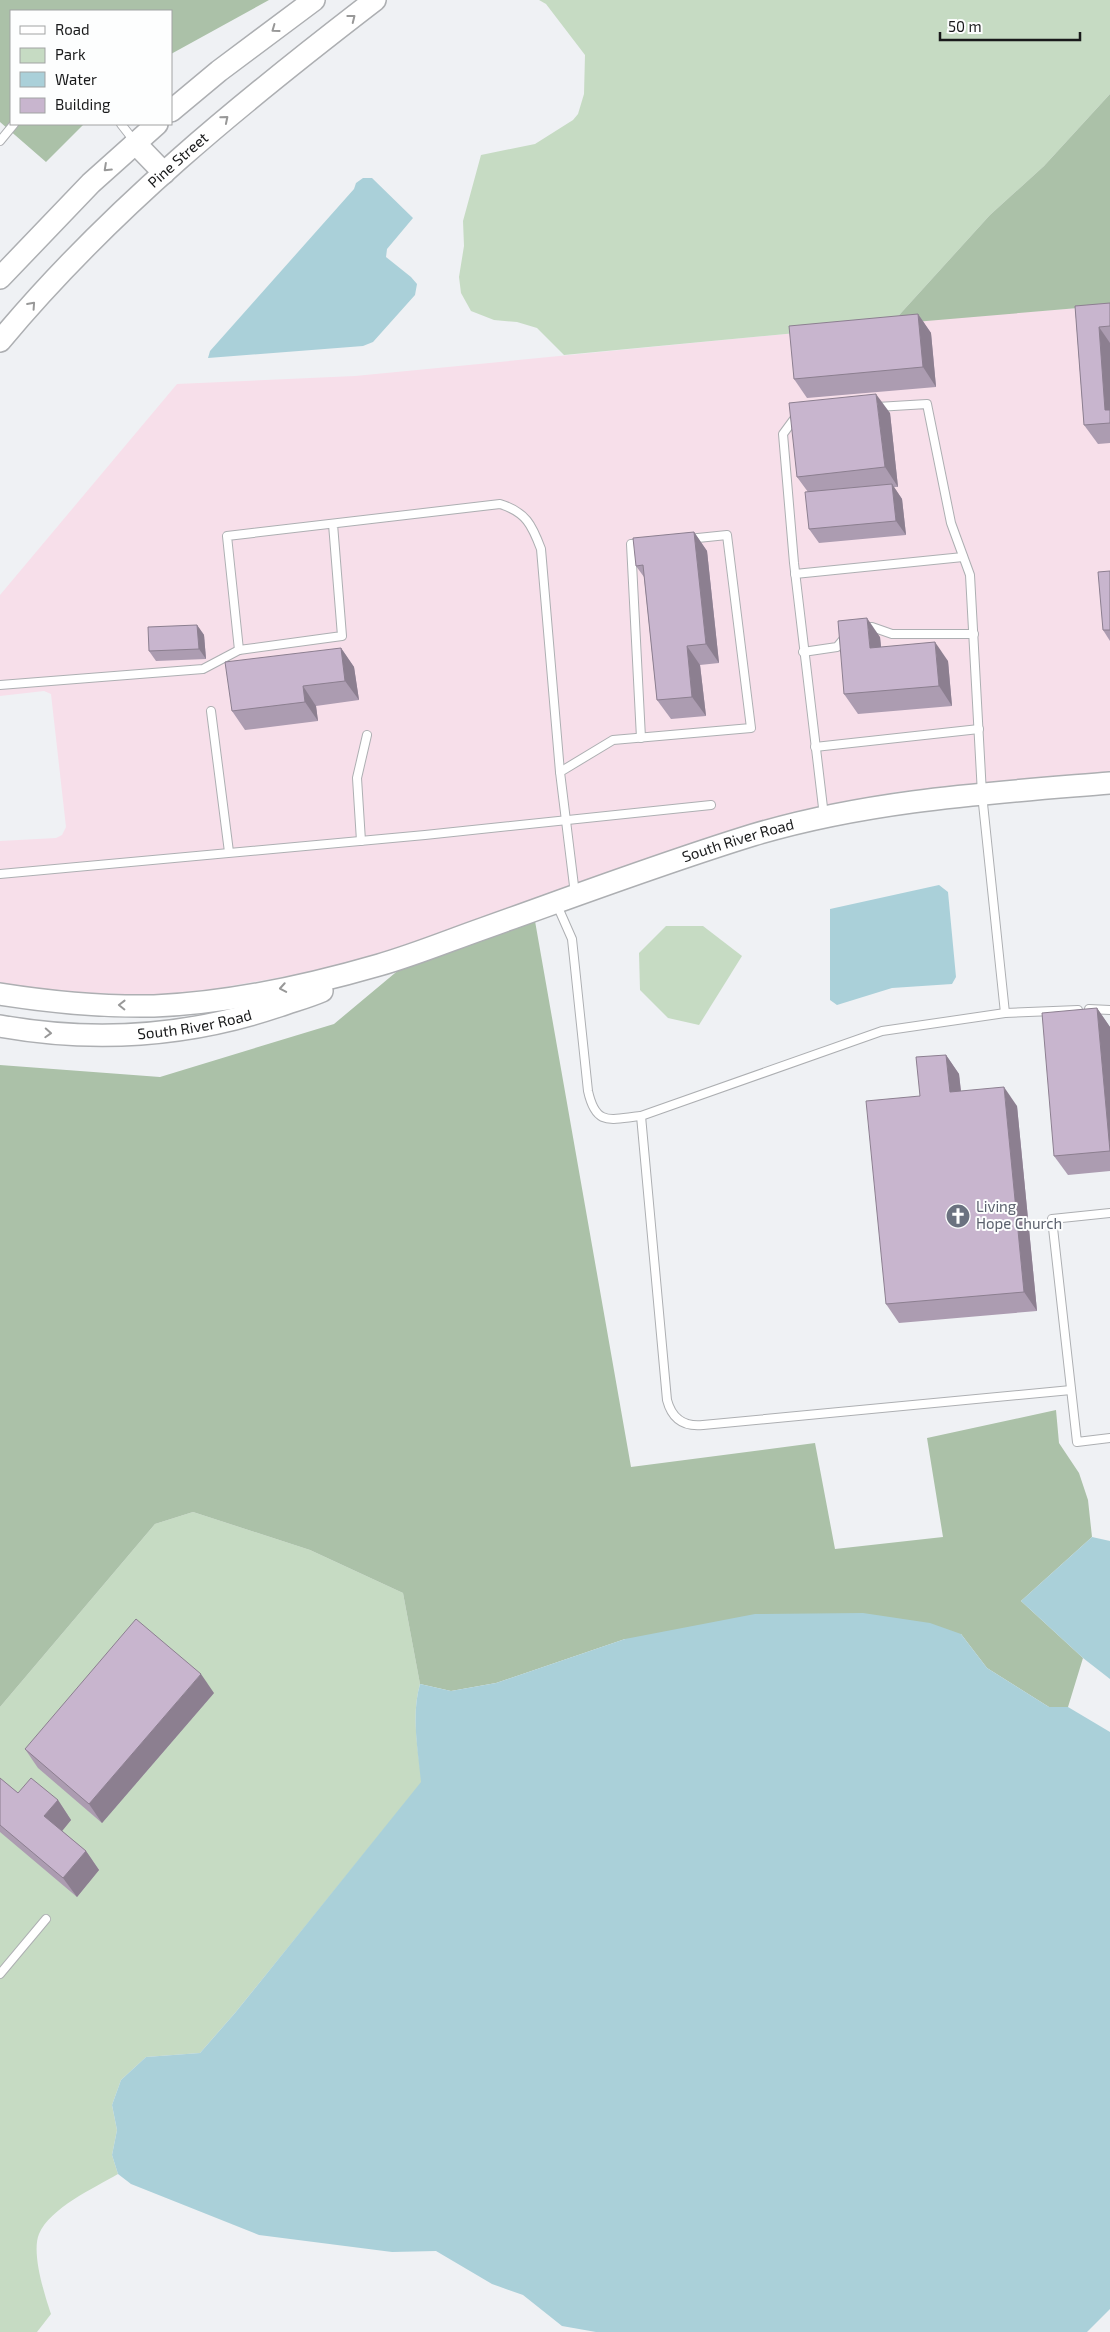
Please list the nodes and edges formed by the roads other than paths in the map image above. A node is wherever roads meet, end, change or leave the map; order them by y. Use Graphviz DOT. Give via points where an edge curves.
graph roads {
  1 [pos="314,0"];
  2 [pos="375,0"];
  3 [pos="172,110"];
  4 [pos="122,125"];
  5 [pos="156,125"];
  6 [pos="3,131"];
  7 [pos="0,140"];
  8 [pos="135,143"];
  9 [pos="164,172"];
  10 [pos="0,278"];
  11 [pos="0,341"];
  12 [pos="868,408"];
  13 [pos="810,412"];
  14 [pos="333,524"];
  15 [pos="679,540"];
  16 [pos="650,542"];
  17 [pos="963,557"];
  18 [pos="795,574"];
  19 [pos="974,634"];
  20 [pos="239,650"];
  21 [pos="803,652"];
  22 [pos="0,685"];
  23 [pos="211,711"];
  24 [pos="979,729"];
  25 [pos="367,735"];
  26 [pos="640,738"];
  27 [pos="815,747"];
  28 [pos="560,772"];
  29 [pos="1110,783"];
  30 [pos="982,794"];
  31 [pos="711,805"];
  32 [pos="824,816"];
  33 [pos="566,820"];
  34 [pos="361,841"];
  35 [pos="230,852"];
  36 [pos="0,874"];
  37 [pos="566,900"];
  38 [pos="382,964"];
  39 [pos="0,994"];
  40 [pos="1110,1010"];
  41 [pos="1005,1013"];
  42 [pos="0,1026"];
  43 [pos="641,1116"];
  44 [pos="1110,1213"];
  45 [pos="1071,1390"];
  46 [pos="1110,1438"];
  47 [pos="46,1918"];
  48 [pos="0,1974"];
  1 -- 3 [label="main road, one-way" via="218,71"];
  9 -- 2 [label="main road, Pine Street, one-way" via="275,77"];
  4 -- 8 [label="lane"];
  5 -- 8 [label="main road"];
  6 -- 7 [label="lane"];
  8 -- 9 [label="main road"];
  8 -- 10 [label="main road, one-way" via="91,183"];
  11 -- 9 [label="main road, Pine Street, one-way" via="108,225"];
  12 -- 17 [label="lane" via="927,404 951,523"];
  13 -- 18 [label="lane" via="800,412 783,434"];
  14 -- 20 [label="lane" via="342,636"];
  14 -- 20 [label="lane" via="227,536"];
  14 -- 28 [label="lane" via="500,504 515,509 532,526 541,549"];
  15 -- 26 [label="lane" via="727,535 751,728"];
  16 -- 26 [label="lane" via="631,544"];
  17 -- 18 [label="lane"];
  17 -- 19 [label="lane" via="970,575"];
  18 -- 21 [label="lane"];
  19 -- 21 [label="lane" via="892,634 862,627 853,630 837,647"];
  19 -- 24 [label="lane"];
  20 -- 22 [label="lane" via="203,669"];
  21 -- 27 [label="lane"];
  23 -- 35 [label="lane"];
  24 -- 27 [label="lane"];
  24 -- 30 [label="lane"];
  25 -- 34 [label="lane" via="357,778"];
  26 -- 28 [label="lane" via="612,740"];
  27 -- 32 [label="lane"];
  28 -- 33 [label="lane"];
  29 -- 30 [label="main road, South River Road"];
  30 -- 32 [label="main road, South River Road" via="896,803"];
  30 -- 41 [label="lane"];
  31 -- 33 [label="lane"];
  32 -- 37 [label="main road, South River Road" via="756,835"];
  33 -- 34 [label="lane"];
  33 -- 37 [label="lane"];
  34 -- 35 [label="lane"];
  35 -- 36 [label="lane"];
  37 -- 38 [label="main road, South River Road"];
  37 -- 43 [label="lane" via="588,1091 594,1111 600,1117 613,1119"];
  38 -- 39 [label="main road, South River Road, one-way" via="323,980 241,996 154,1006 57,1003"];
  42 -- 38 [label="main road, South River Road, one-way" via="37,1033 151,1035 241,1019 317,994"];
  40 -- 41 [label="lane"];
  41 -- 43 [label="lane" via="882,1032"];
  43 -- 45 [label="lane" via="667,1400 679,1421 690,1426 703,1426"];
  44 -- 45 [label="lane" via="1052,1220"];
  45 -- 46 [label="lane" via="1077,1442"];
  47 -- 48 [label="lane"];
}
